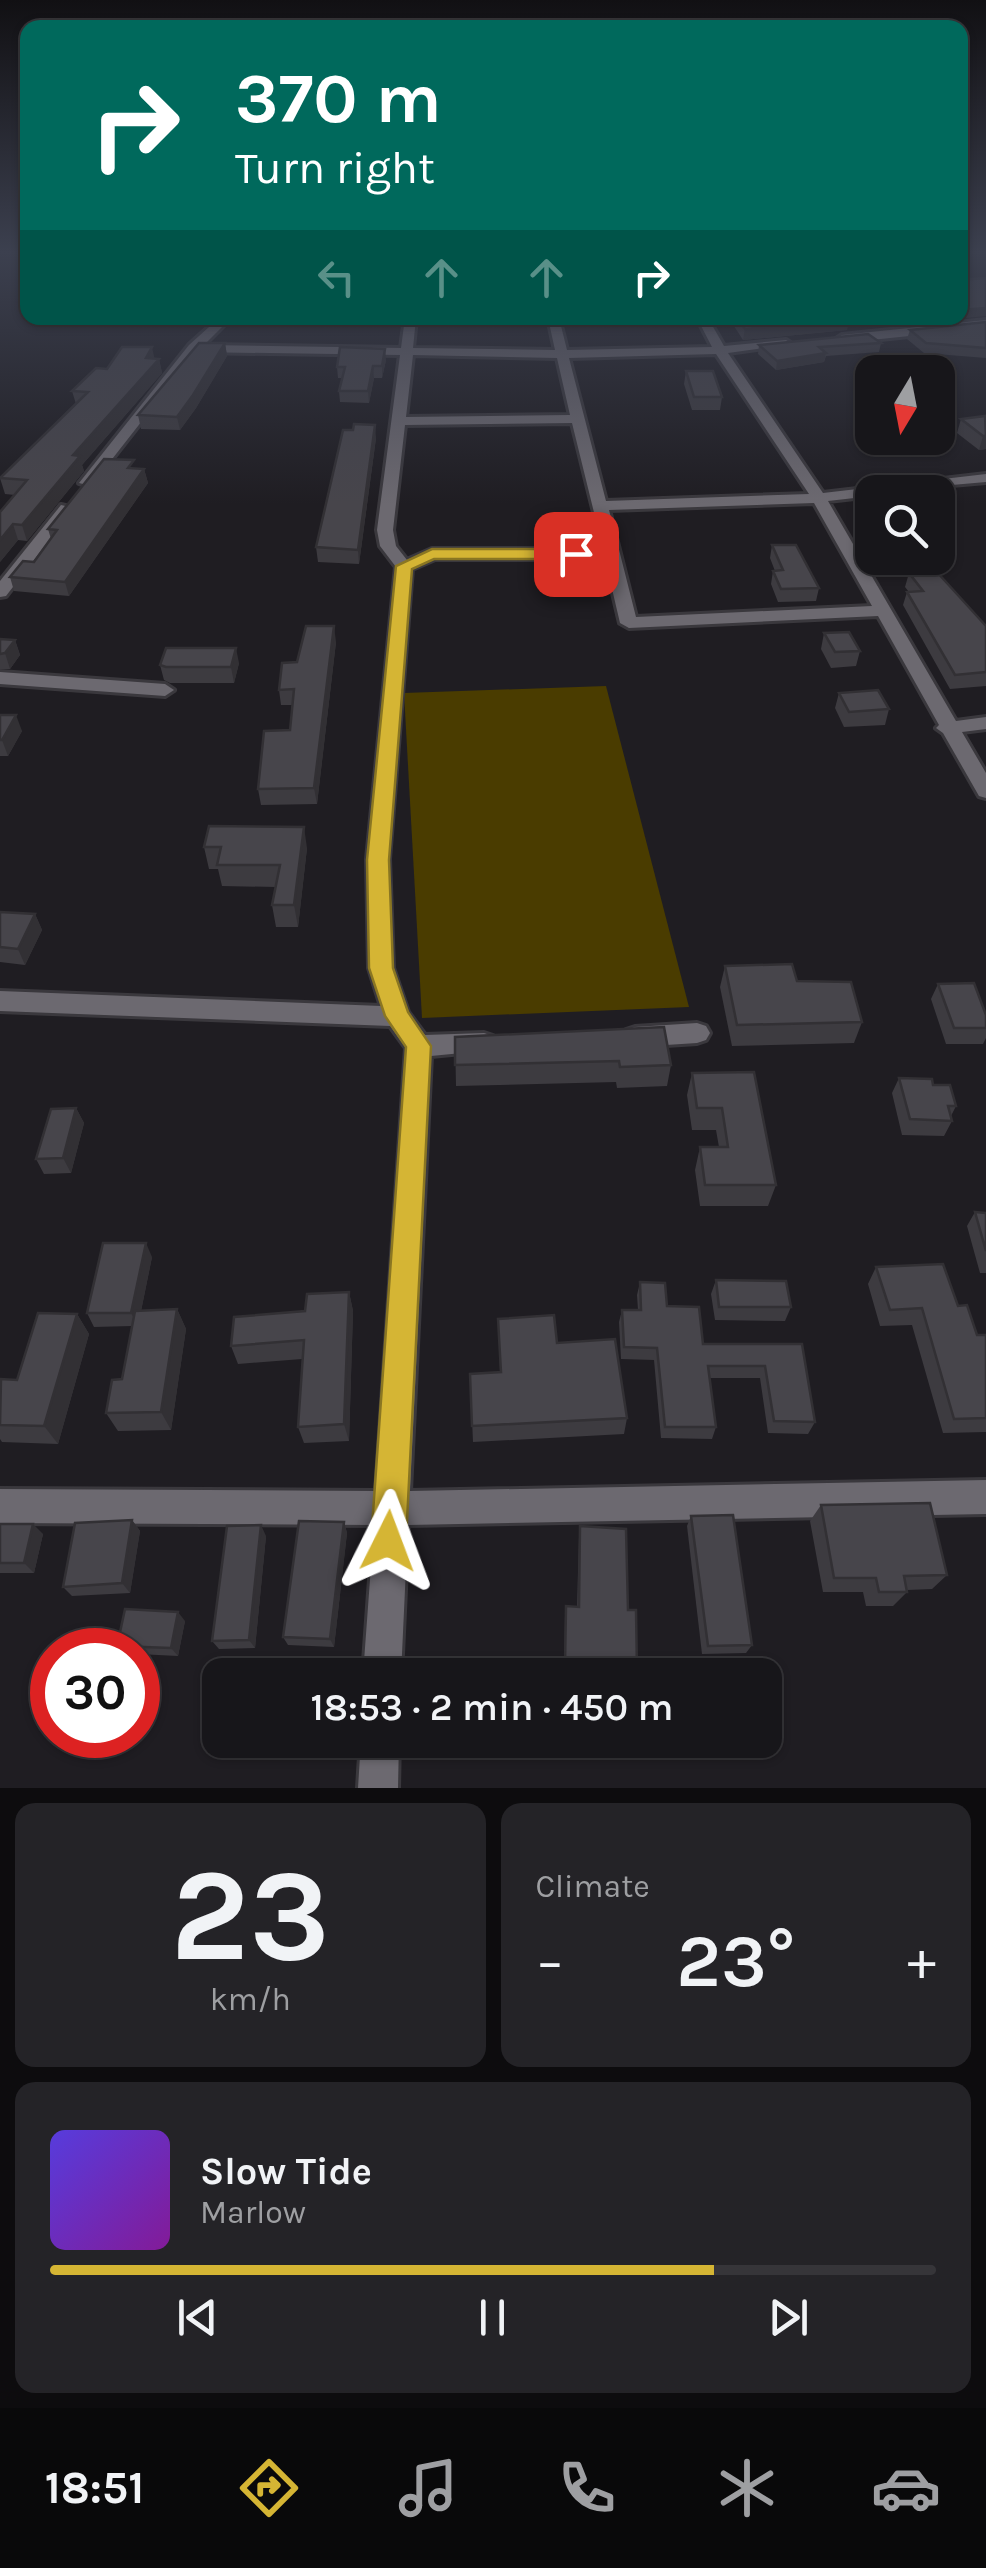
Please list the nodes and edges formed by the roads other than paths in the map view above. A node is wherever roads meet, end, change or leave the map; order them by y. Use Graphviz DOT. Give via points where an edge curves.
graph roads {
  1 [pos="204,337"];
  2 [pos="409,337"];
  3 [pos="558,337"];
  4 [pos="713,337"];
  5 [pos="860,337"];
  6 [pos="817,342"];
  7 [pos="798,343"];
  8 [pos="193,348"];
  9 [pos="720,350"];
  10 [pos="407,353"];
  11 [pos="563,354"];
  12 [pos="578,419"];
  13 [pos="401,421"];
  14 [pos="986,478"];
  15 [pos="819,498"];
  16 [pos="599,506"];
  17 [pos="612,554"];
  18 [pos="404,566"];
  19 [pos="0,592"];
  20 [pos="882,612"];
  21 [pos="0,678"];
  22 [pos="165,690"];
  23 [pos="986,722"];
  24 [pos="946,728"];
  25 [pos="986,791"];
  26 [pos="0,1001"];
  27 [pos="397,1016"];
  28 [pos="697,1033"];
  29 [pos="611,1038"];
  30 [pos="515,1042"];
  31 [pos="418,1046"];
  32 [pos="986,1497"];
  33 [pos="0,1506"];
  34 [pos="390,1508"];
  35 [pos="383,1658"];
  36 [pos="379,1758"];
  37 [pos="378,1788"];
  1 -- 8 [label="street"];
  2 -- 10 [label="street"];
  3 -- 11 [label="street"];
  4 -- 9 [label="street"];
  5 -- 6 [label="street"];
  7 -- 9 [label="street"];
  8 -- 10 [label="street"];
  8 -- 19 [label="street"];
  9 -- 11 [label="street"];
  9 -- 15 [label="street"];
  10 -- 11 [label="street"];
  10 -- 13 [label="street"];
  11 -- 12 [label="street"];
  12 -- 13 [label="street"];
  12 -- 16 [label="street"];
  13 -- 18 [label="street" via="385,530"];
  14 -- 15 [label="street"];
  15 -- 16 [label="street"];
  15 -- 20 [label="street"];
  16 -- 17 [label="street"];
  17 -- 18 [label="street" via="432,554"];
  17 -- 20 [label="street" via="630,622"];
  18 -- 27 [label="street" via="378,860 381,968"];
  20 -- 24 [label="street"];
  21 -- 22 [label="street"];
  23 -- 24 [label="street"];
  24 -- 25 [label="street"];
  26 -- 27 [label="street"];
  27 -- 31 [label="street"];
  28 -- 29 [label="street"];
  30 -- 31 [label="street"];
  31 -- 34 [label="street"];
  32 -- 34 [label="street"];
  33 -- 34 [label="street"];
  34 -- 35 [label="street"];
  36 -- 37 [label="street"];
}
